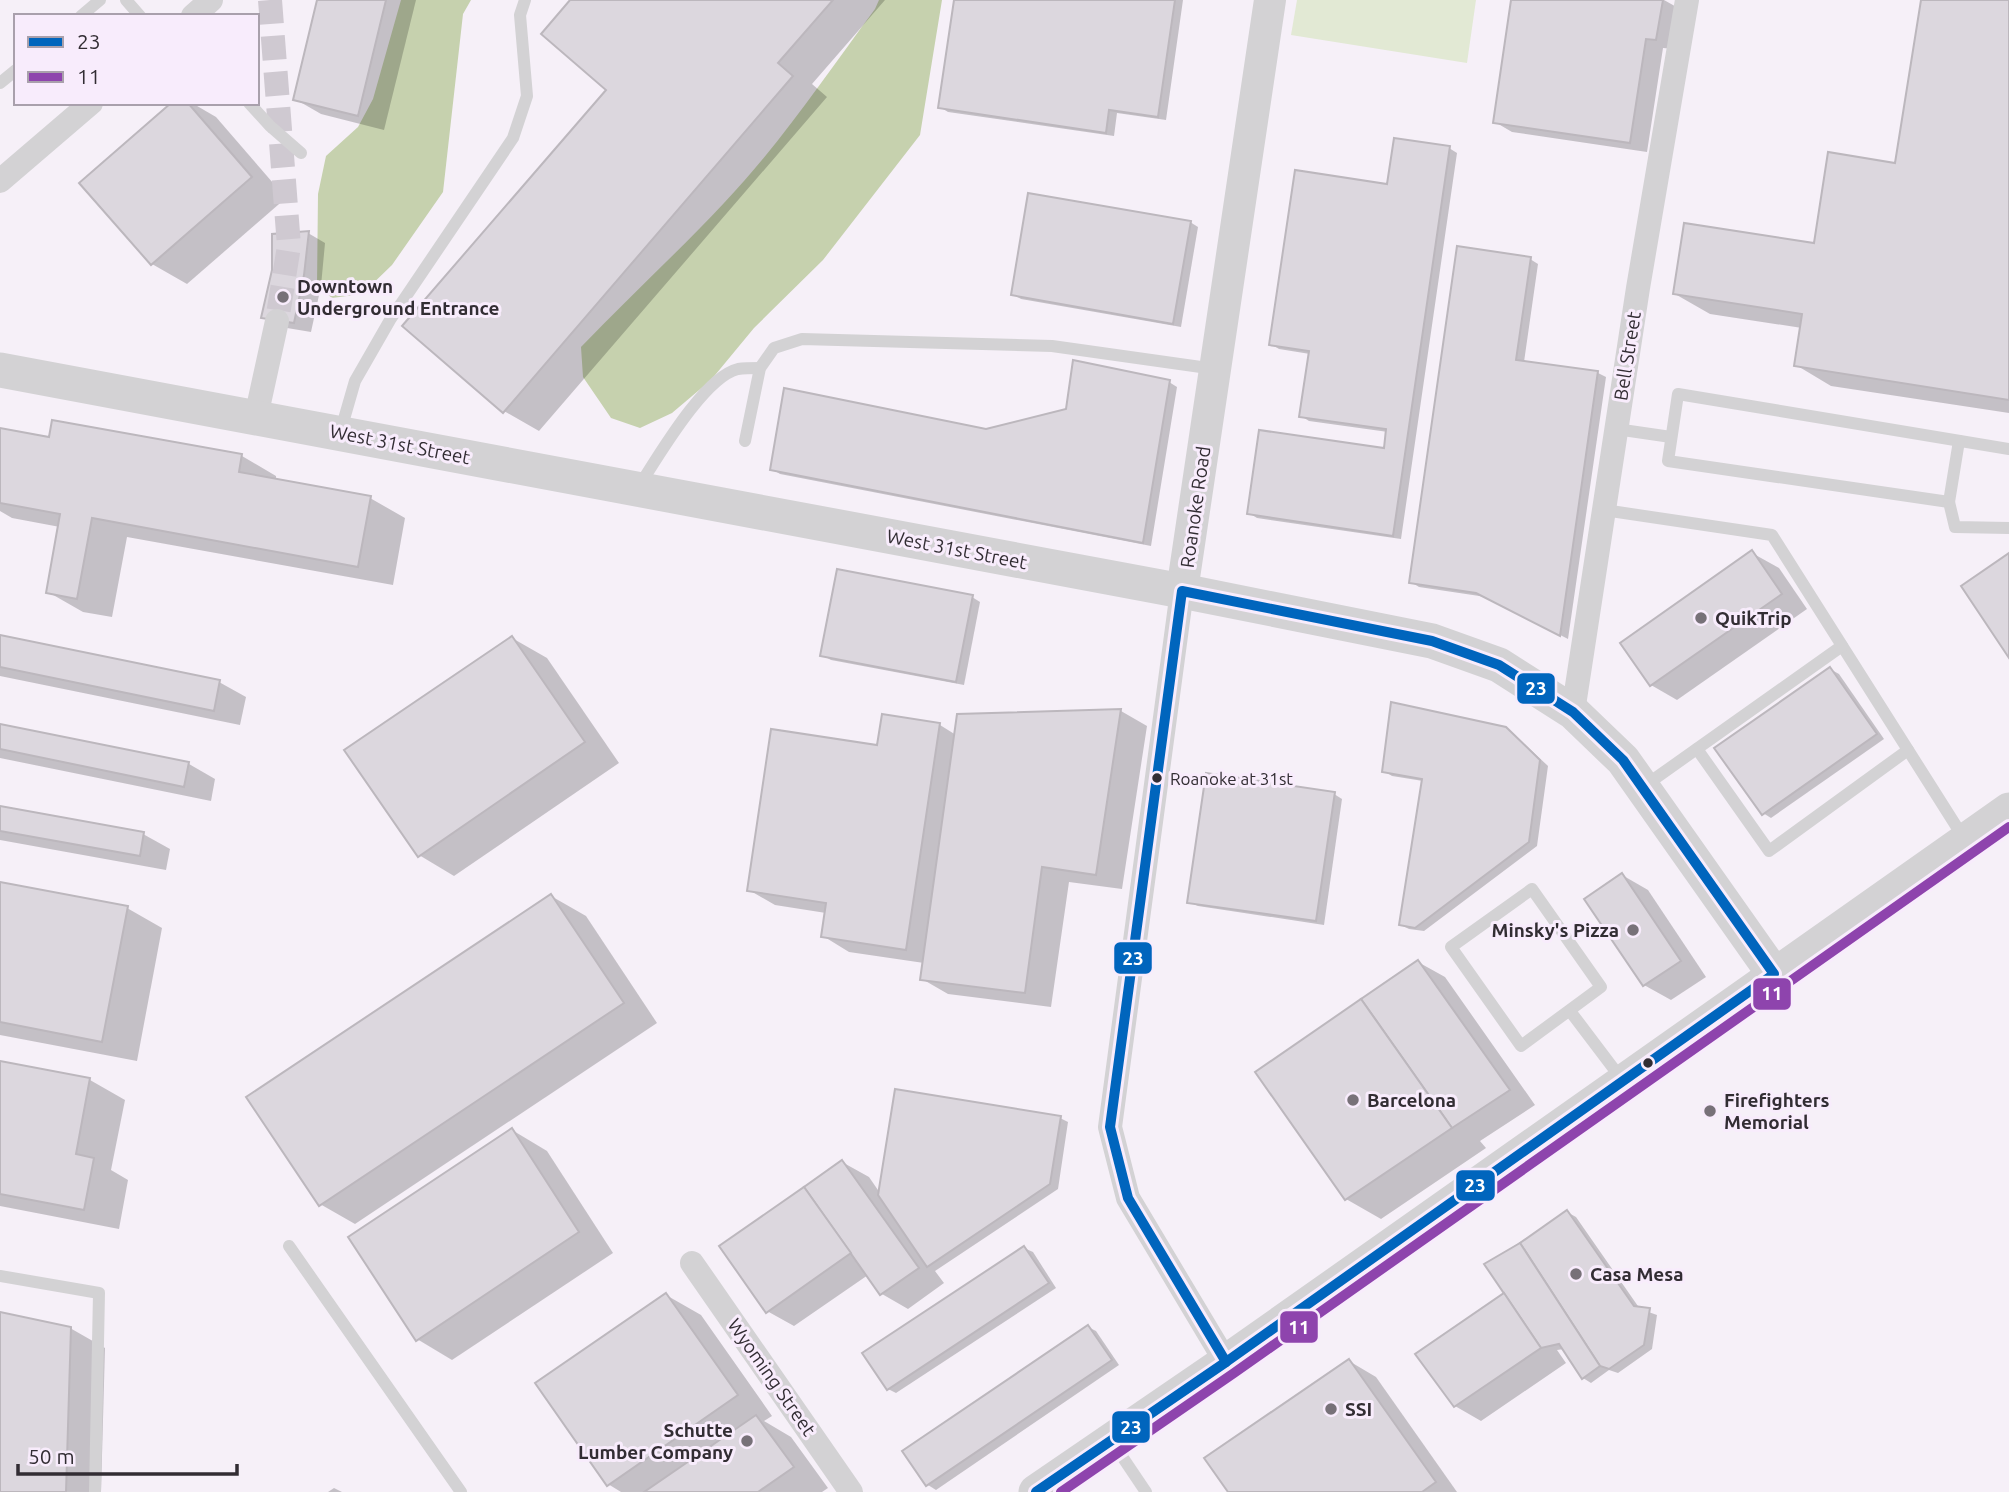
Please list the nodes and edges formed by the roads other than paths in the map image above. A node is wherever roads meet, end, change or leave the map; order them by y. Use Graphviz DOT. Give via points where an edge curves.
graph roads {
  1 [pos="100,0"];
  2 [pos="127,0"];
  3 [pos="212,0"];
  4 [pos="525,0"];
  5 [pos="1270,0"];
  6 [pos="1687,0"];
  7 [pos="83,14"];
  8 [pos="138,14"];
  9 [pos="195,14"];
  10 [pos="14,72"];
  11 [pos="0,83"];
  12 [pos="89,105"];
  13 [pos="251,105"];
  14 [pos="301,152"];
  15 [pos="0,181"];
  16 [pos="277,321"];
  17 [pos="760,368"];
  18 [pos="1215,369"];
  19 [pos="0,370"];
  20 [pos="256,418"];
  21 [pos="1616,429"];
  22 [pos="340,433"];
  23 [pos="1671,437"];
  24 [pos="745,441"];
  25 [pos="1959,441"];
  26 [pos="2009,449"];
  27 [pos="637,489"];
  28 [pos="1949,502"];
  29 [pos="1604,510"];
  30 [pos="2009,528"];
  31 [pos="1182,591"];
  32 [pos="1842,646"];
  33 [pos="1573,712"];
  34 [pos="1697,749"];
  35 [pos="1908,750"];
  36 [pos="1642,787"];
  37 [pos="2009,810"];
  38 [pos="1965,841"];
  39 [pos="1774,974"];
  40 [pos="1570,1011"];
  41 [pos="1623,1081"];
  42 [pos="289,1246"];
  43 [pos="692,1263"];
  44 [pos="0,1276"];
  45 [pos="1226,1362"];
  46 [pos="1111,1440"];
  47 [pos="95,1492"];
  48 [pos="461,1492"];
  49 [pos="851,1492"];
  50 [pos="1036,1492"];
  51 [pos="1146,1492"];
  1 -- 7 [label="lane"];
  2 -- 8 [label="lane"];
  3 -- 9 [label="street"];
  4 -- 22 [label="lane" via="520,15 527,96 513,138 390,320 355,381"];
  5 -- 18 [label="street, Roanoke Road"];
  6 -- 21 [label="street, Bell Street"];
  10 -- 11 [label="lane"];
  12 -- 15 [label="street"];
  13 -- 14 [label="lane"];
  16 -- 20 [label="street"];
  17 -- 18 [label="lane" via="774,348 802,340 1052,346"];
  17 -- 24 [label="lane"];
  17 -- 27 [label="lane" via="736,369 713,383"];
  18 -- 31 [label="street, Roanoke Road"];
  19 -- 20 [label="main road, West 31st Street"];
  20 -- 22 [label="main road, West 31st Street"];
  21 -- 23 [label="lane"];
  21 -- 29 [label="street, Bell Street"];
  22 -- 27 [label="main road, West 31st Street"];
  23 -- 25 [label="lane" via="1678,394"];
  23 -- 28 [label="lane" via="1668,461"];
  25 -- 26 [label="lane"];
  25 -- 28 [label="lane"];
  27 -- 31 [label="main road, West 31st Street"];
  28 -- 30 [label="lane" via="1955,527"];
  29 -- 32 [label="lane" via="1772,535"];
  29 -- 33 [label="street, Bell Street"];
  31 -- 33 [label="main road, West 31st Street" via="1432,640 1499,665"];
  31 -- 45 [label="street, Roanoke Road" via="1110,1127 1128,1198"];
  32 -- 34 [label="lane"];
  32 -- 35 [label="lane"];
  33 -- 36 [label="main road, West 31st Street" via="1623,760"];
  34 -- 35 [label="lane" via="1769,851"];
  34 -- 36 [label="lane"];
  35 -- 38 [label="lane"];
  36 -- 39 [label="main road, West 31st Street"];
  37 -- 38 [label="main road"];
  38 -- 39 [label="main road"];
  39 -- 41 [label="main road"];
  40 -- 40 [label="lane" via="1601,987 1532,889 1451,947 1521,1046"];
  40 -- 41 [label="lane"];
  41 -- 45 [label="main road"];
  42 -- 48 [label="lane"];
  43 -- 49 [label="street, Wyoming Street"];
  44 -- 47 [label="lane" via="99,1293"];
  45 -- 46 [label="main road"];
  46 -- 50 [label="main road"];
  46 -- 51 [label="lane"];
}
